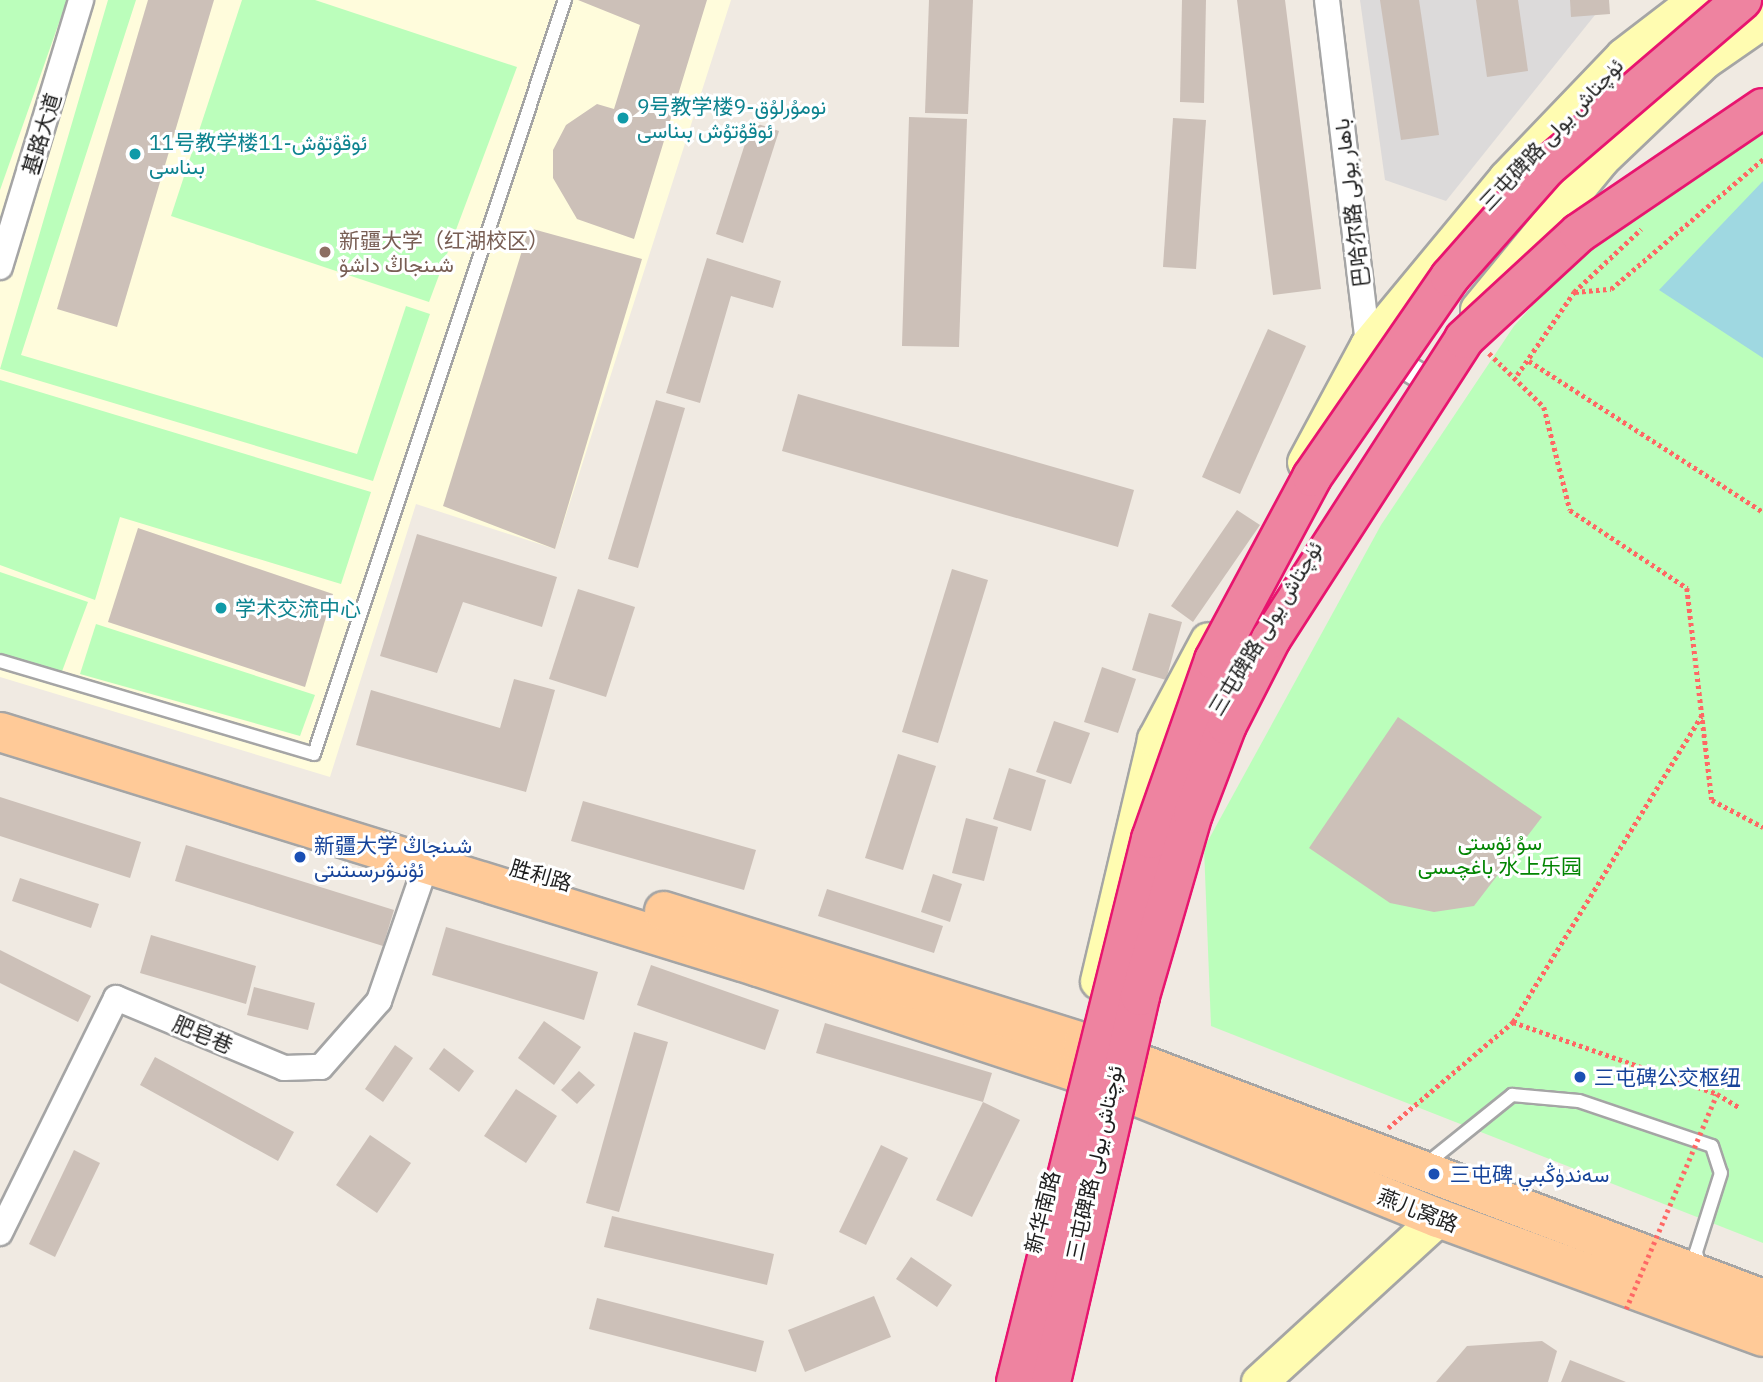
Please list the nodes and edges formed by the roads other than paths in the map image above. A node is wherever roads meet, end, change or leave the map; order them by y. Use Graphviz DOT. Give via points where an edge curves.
graph roads {
  1 [pos="81,0"];
  2 [pos="565,0"];
  3 [pos="1327,0"];
  4 [pos="1696,0"];
  5 [pos="1742,0"];
  6 [pos="1763,20"];
  7 [pos="1763,108"];
  8 [pos="0,267"];
  9 [pos="1368,345"];
  10 [pos="1422,377"];
  11 [pos="0,661"];
  12 [pos="0,705"];
  13 [pos="0,732"];
  14 [pos="426,865"];
  15 [pos="1097,1064"];
  16 [pos="1420,1168"];
  17 [pos="1437,1218"];
  18 [pos="0,1233"];
  19 [pos="1702,1276"];
  20 [pos="1763,1299"];
  21 [pos="1763,1337"];
  22 [pos="1001,1382"];
  23 [pos="1016,1382"];
  24 [pos="1042,1382"];
  25 [pos="1051,1382"];
  26 [pos="1259,1382"];
  1 -- 8 [label="street, 基路大道"];
  2 -- 11 [label="lane" via="314,754"];
  3 -- 9 [label="street, 巴哈尔路 باھار يولى"];
  4 -- 9 [label="main road, 三屯碑路 ئۈچتاش يولى" via="1623,56 1506,177"];
  5 -- 23 [label="highway, bridge" via="1547,167 1450,277 1312,477 1214,660 1151,839"];
  6 -- 10 [label="main road, 三屯碑路 ئۈچتاش يولى" via="1704,61 1601,159"];
  7 -- 25 [label="highway, bridge" via="1579,233 1464,339 1271,639 1227,724 1189,827 1140,996"];
  9 -- 10 [label="street"];
  9 -- 15 [label="main road, 三屯碑路 ئۈچتاش يولى" via="1155,739"];
  10 -- 15 [label="main road, 三屯碑路 ئۈچتاش يولى" via="1197,740"];
  12 -- 15 [label="main road, 胜利路"];
  13 -- 14 [label="main road, 胜利路"];
  14 -- 15 [label="main road, 胜利路"];
  14 -- 18 [label="street, 肥皂巷" via="379,1002 321,1067 284,1068 116,998"];
  15 -- 16 [label="main road, 燕儿窝路"];
  15 -- 17 [label="main road, 燕儿窝路"];
  15 -- 22 [label="main road, 新华南路"];
  15 -- 24 [label="main road, 三屯碑路 ئۈچتاش يولى"];
  16 -- 19 [label="main road, 燕儿窝路"];
  16 -- 19 [label="lane" via="1513,1095 1579,1101 1712,1146 1721,1173 1696,1252"];
  17 -- 21 [label="main road, 燕儿窝路"];
  17 -- 26 [label="main road"];
  19 -- 20 [label="main road, 燕儿窝路"];
}
